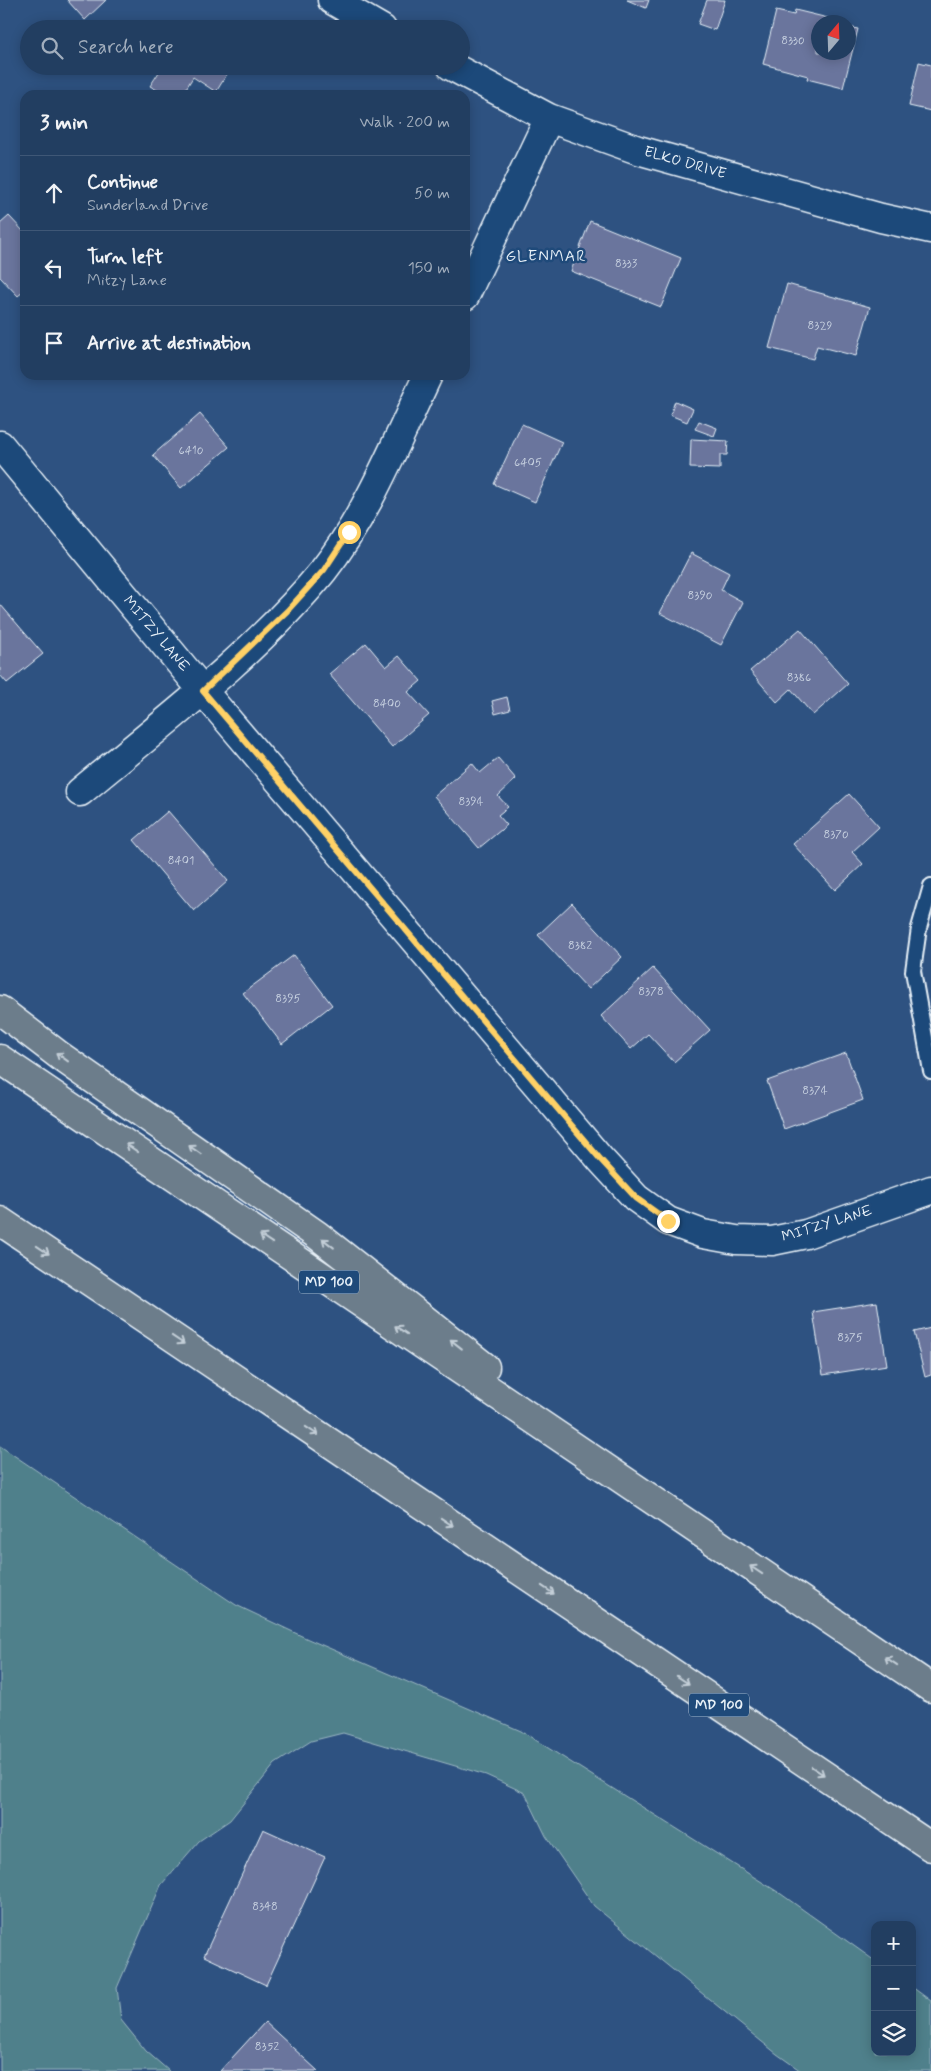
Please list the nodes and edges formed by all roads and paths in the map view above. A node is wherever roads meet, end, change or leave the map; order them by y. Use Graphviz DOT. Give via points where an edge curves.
graph roads {
  1 [pos="332,0"];
  2 [pos="366,20"];
  3 [pos="468,75"];
  4 [pos="548,118"];
  5 [pos="931,229"];
  6 [pos="470,285"];
  7 [pos="426,380"];
  8 [pos="0,445"];
  9 [pos="203,691"];
  10 [pos="80,792"];
  11 [pos="931,886"];
  12 [pos="0,1010"];
  13 [pos="0,1059"];
  14 [pos="931,1071"];
  15 [pos="931,1190"];
  16 [pos="0,1221"];
  17 [pos="658,1505"];
  18 [pos="931,1688"];
  19 [pos="931,1847"];
  1 -- 2 [label="street"];
  3 -- 4 [label="street, ELKO DRIVE"];
  4 -- 5 [label="street, ELKO DRIVE" via="638,150"];
  4 -- 6 [label="street"];
  7 -- 9 [label="street" via="377,483 324,570 287,611"];
  8 -- 9 [label="street, MITZY LANE"];
  9 -- 10 [label="street"];
  9 -- 15 [label="street, MITZY LANE" via="601,1160 636,1198 668,1221 703,1234 736,1240 772,1240 806,1234"];
  11 -- 14 [label="lane" via="919,928 913,971"];
  17 -- 12 [label="highway, one-way" via="317,1234 60,1056"];
  17 -- 13 [label="highway, MD 100, one-way"];
  16 -- 19 [label="highway, MD 100, one-way"];
  18 -- 17 [label="highway, MD 100, one-way"];
}
